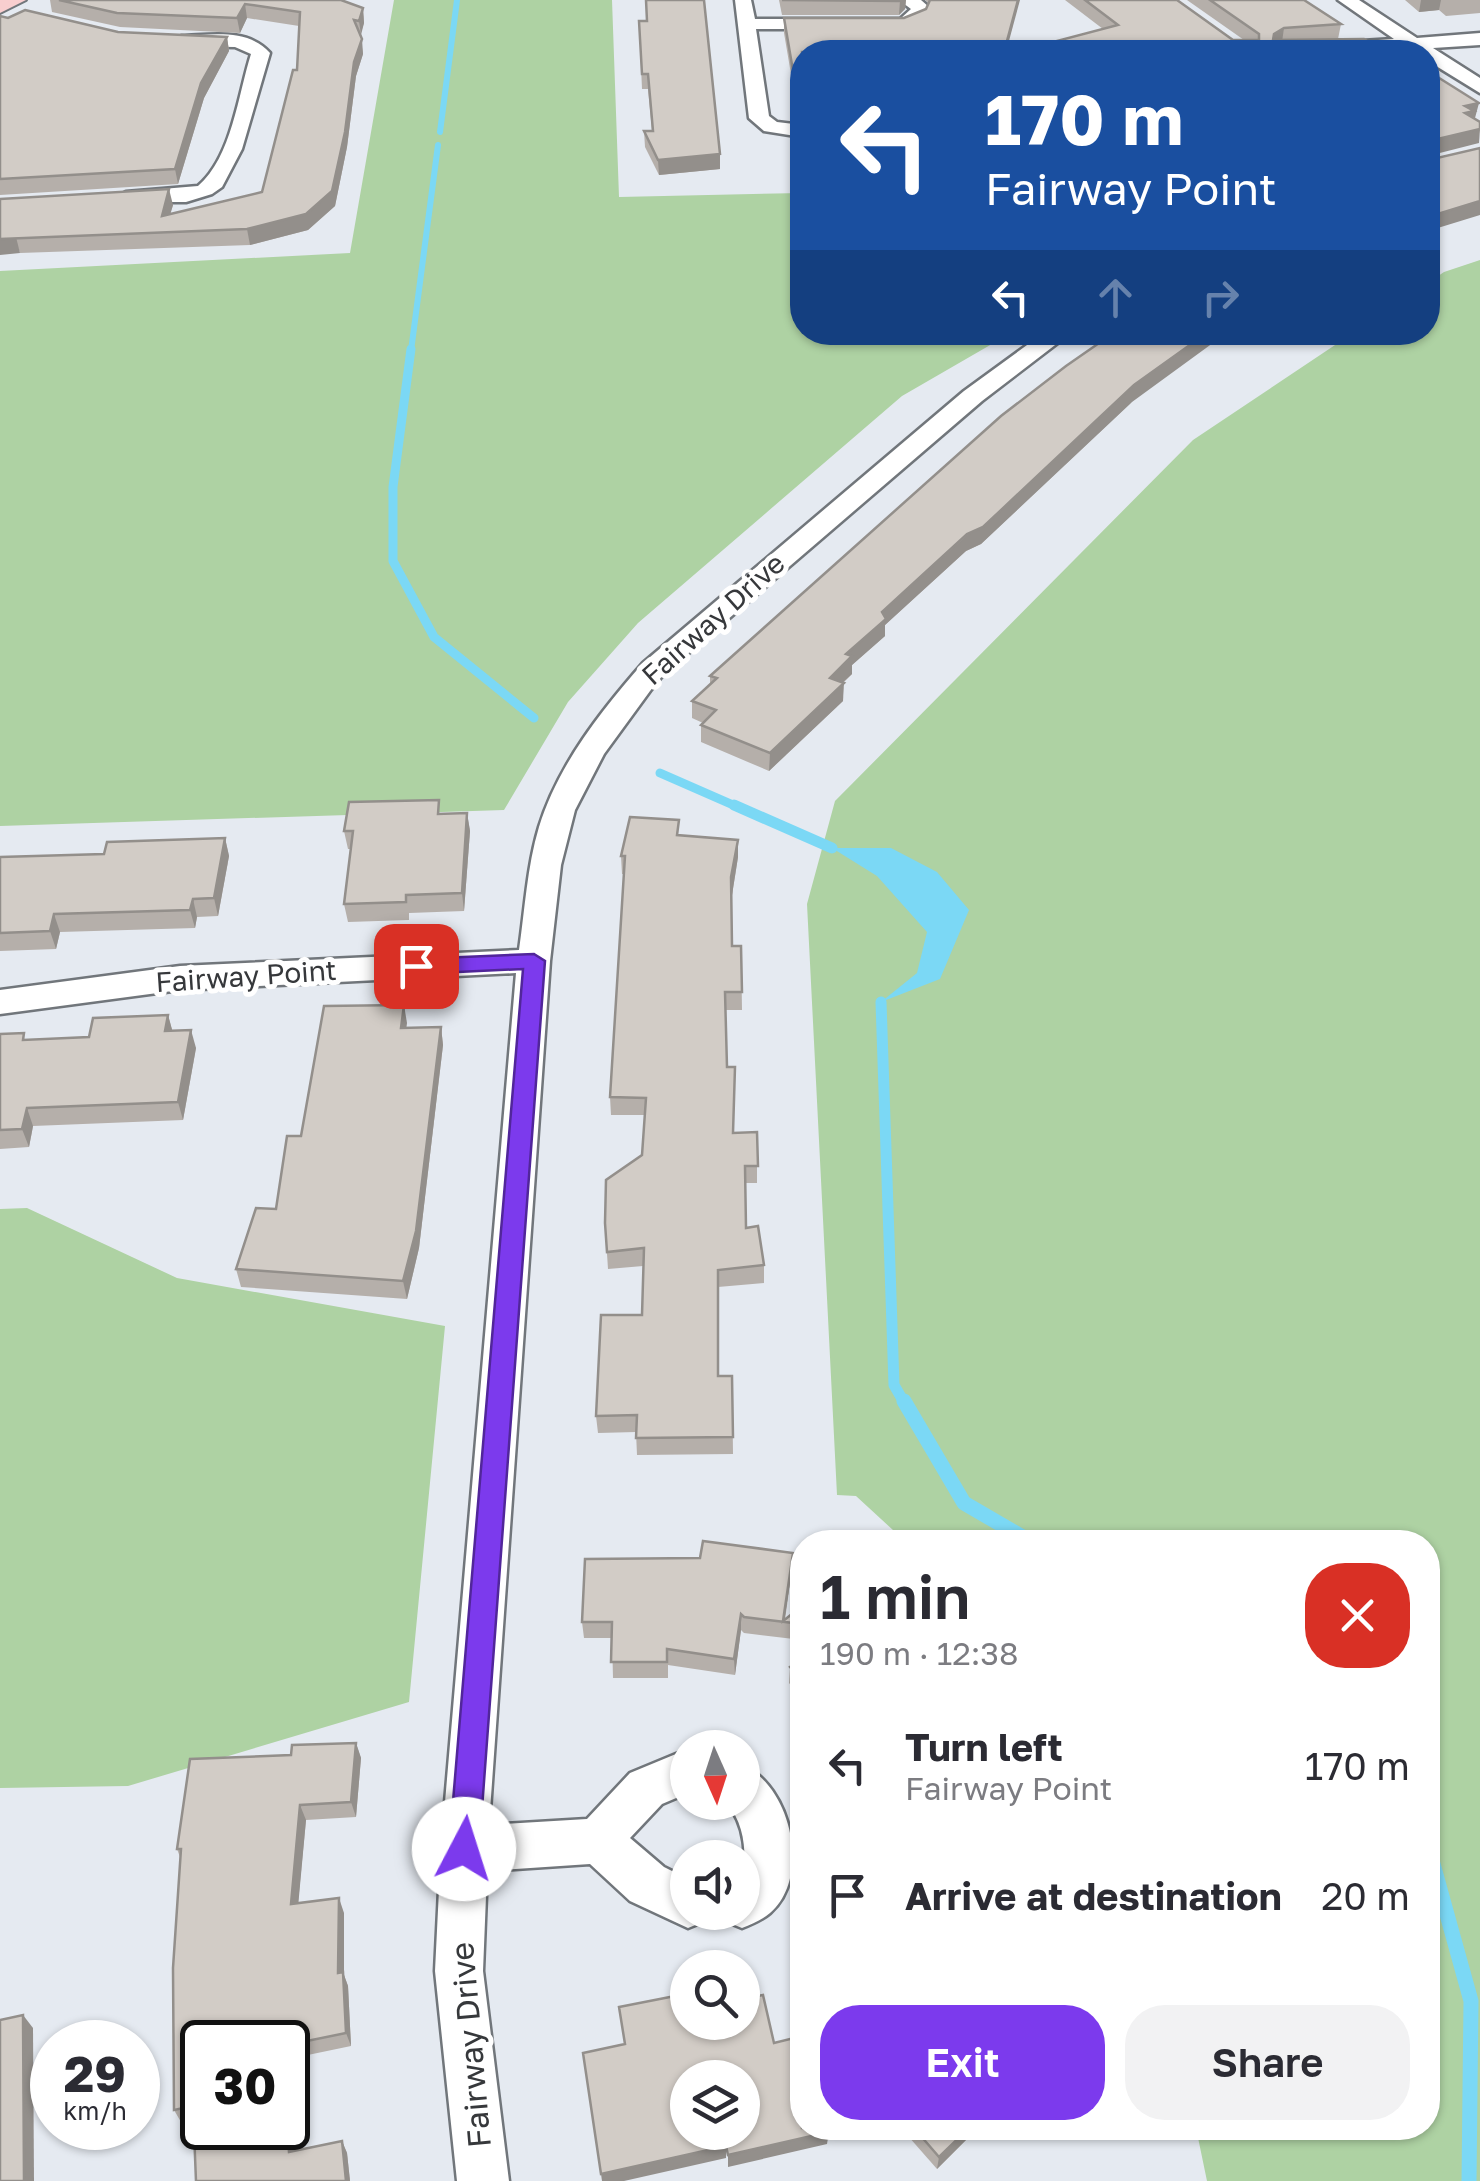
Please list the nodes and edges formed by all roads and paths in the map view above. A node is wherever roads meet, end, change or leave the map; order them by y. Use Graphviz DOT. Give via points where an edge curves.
graph roads {
  1 [pos="743,0"];
  2 [pos="895,0"];
  3 [pos="908,0"];
  4 [pos="1346,0"];
  5 [pos="862,22"];
  6 [pos="747,24"];
  7 [pos="1480,29"];
  8 [pos="1407,38"];
  9 [pos="1480,39"];
  10 [pos="1389,40"];
  11 [pos="1410,40"];
  12 [pos="163,42"];
  13 [pos="1440,60"];
  14 [pos="1480,86"];
  15 [pos="790,129"];
  16 [pos="112,199"];
  17 [pos="1043,345"];
  18 [pos="534,961"];
  19 [pos="0,1002"];
  20 [pos="670,1775"];
  21 [pos="760,1814"];
  22 [pos="600,1841"];
  23 [pos="464,1849"];
  24 [pos="760,1887"];
  25 [pos="670,1895"];
  26 [pos="484,2181"];
  1 -- 6 [label="street"];
  2 -- 5 [label="street" via="880,17"];
  3 -- 5 [label="street" via="920,7 912,21"];
  4 -- 8 [label="street"];
  5 -- 6 [label="street"];
  6 -- 15 [label="street" via="759,118"];
  7 -- 8 [label="street"];
  8 -- 9 [label="street"];
  8 -- 10 [label="street"];
  8 -- 11 [label="street"];
  12 -- 16 [label="street" via="238,42 261,53 220,179 190,194"];
  13 -- 14 [label="street"];
  17 -- 18 [label="street, Fairway Drive" via="958,408 688,636 632,693 560,812"];
  18 -- 19 [label="street, Fairway Point" via="180,978"];
  18 -- 23 [label="street, Fairway Drive"];
  20 -- 22 [label="street" via="636,1792"];
  21 -- 24 [label="street" via="771,1847"];
  22 -- 23 [label="street"];
  22 -- 25 [label="street" via="647,1884"];
  23 -- 26 [label="street, Fairway Drive" via="459,1971"];
}
